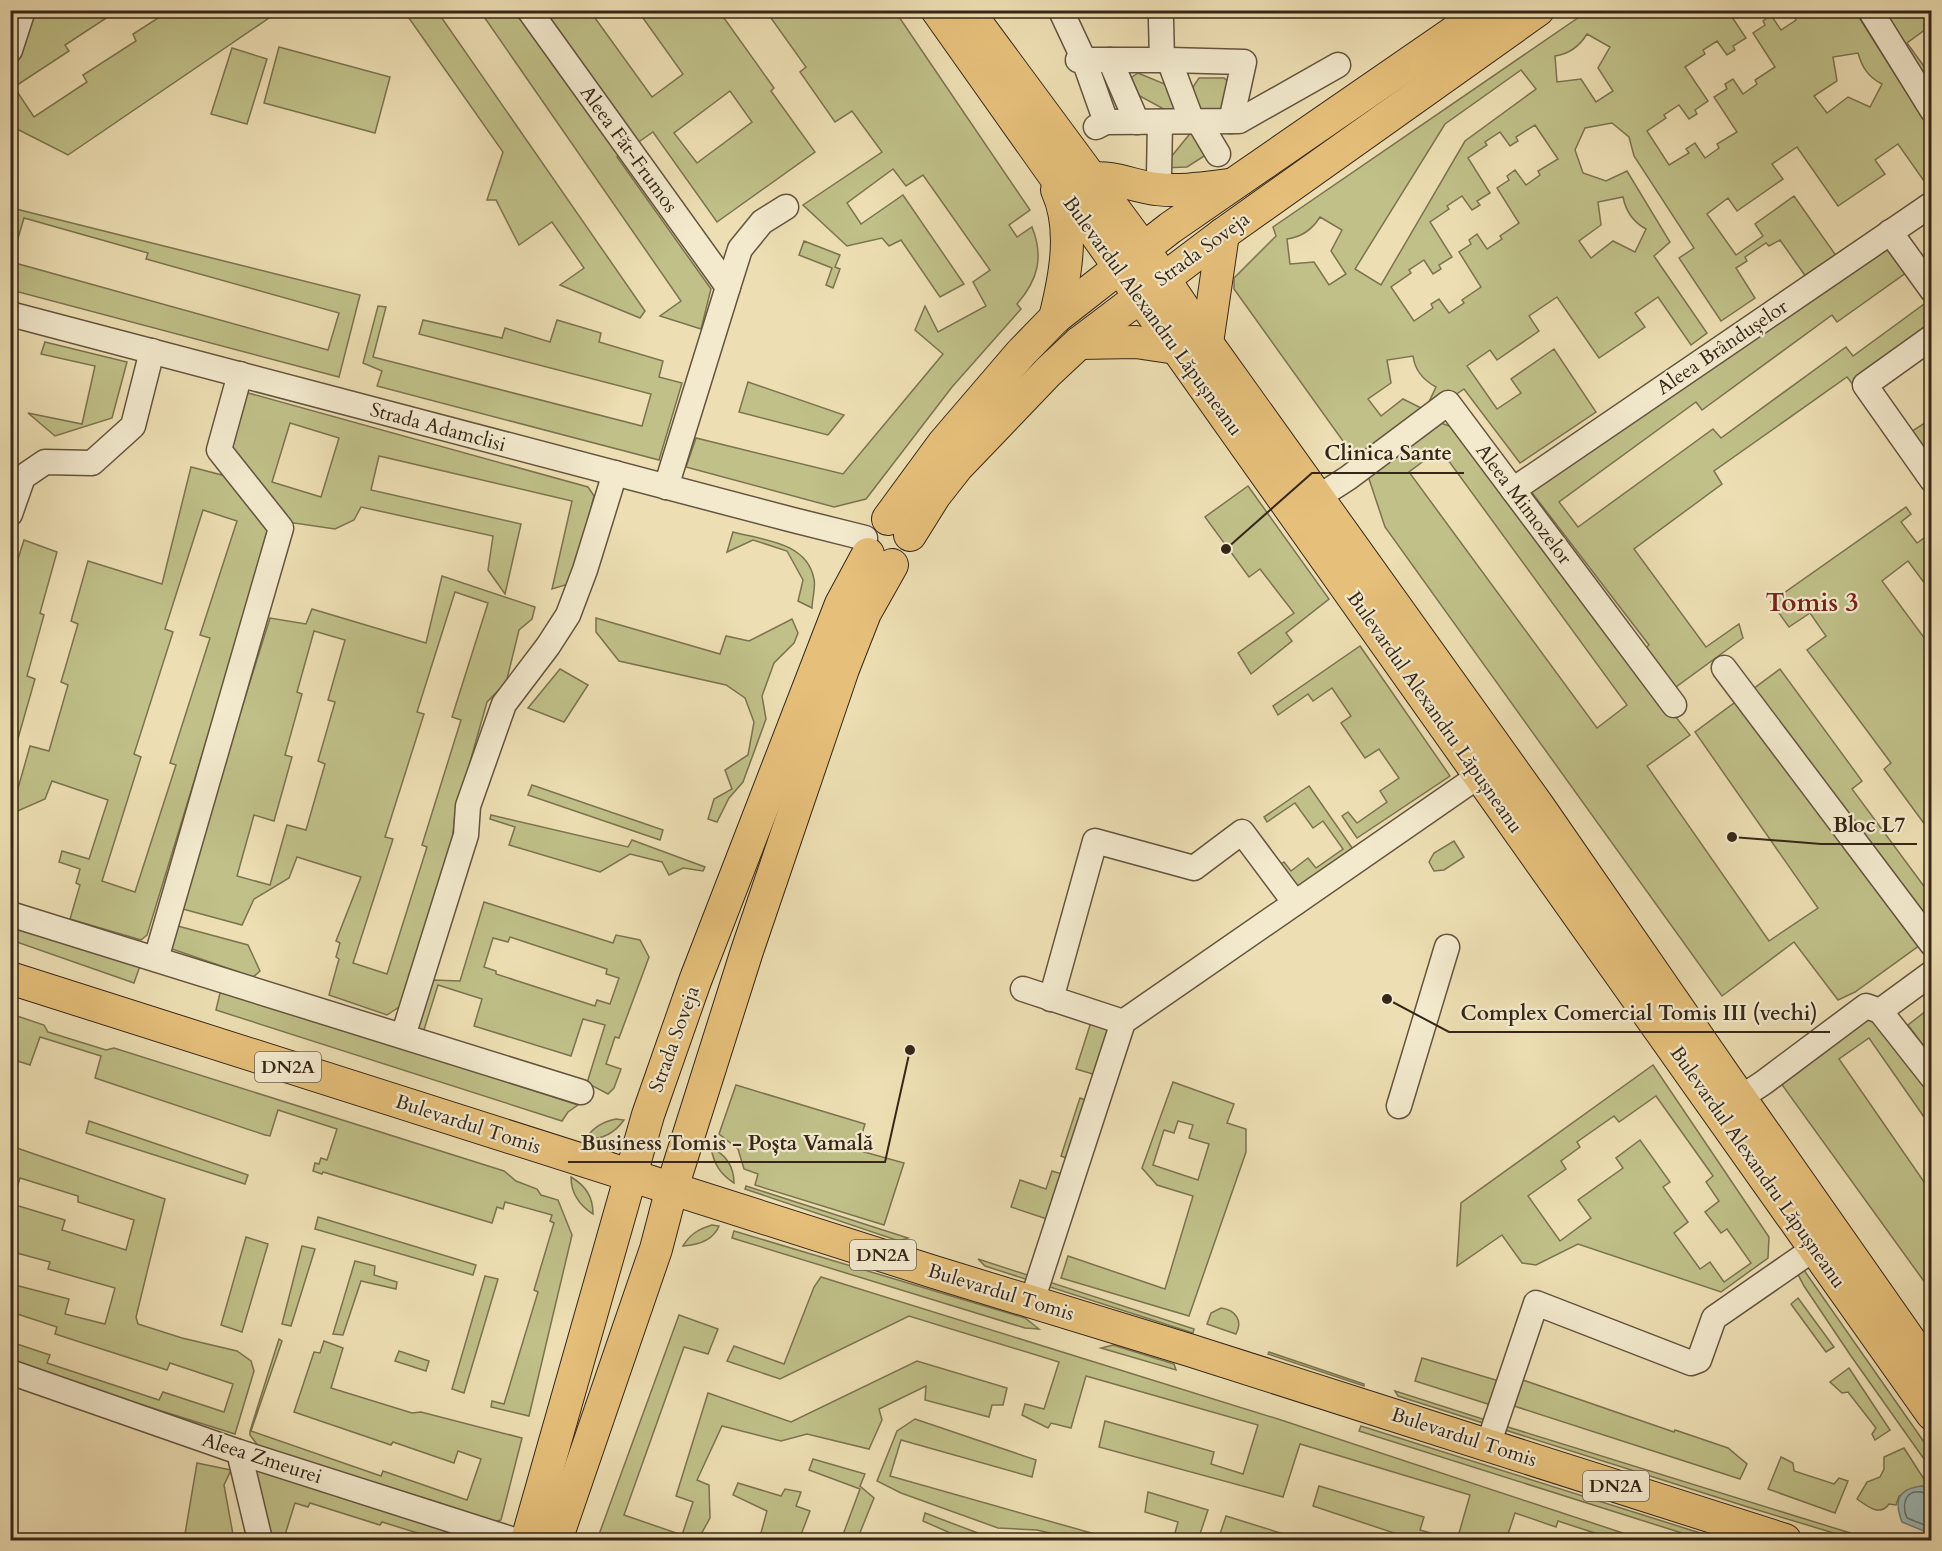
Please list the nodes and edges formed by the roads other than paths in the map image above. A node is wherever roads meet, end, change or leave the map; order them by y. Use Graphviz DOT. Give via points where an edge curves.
graph roads {
  1 [pos="23,10"];
  2 [pos="529,10"];
  3 [pos="938,10"];
  4 [pos="967,10"];
  5 [pos="1486,10"];
  6 [pos="1538,10"];
  7 [pos="1870,10"];
  8 [pos="1062,13"];
  9 [pos="1161,20"];
  10 [pos="10,50"];
  11 [pos="1081,60"];
  12 [pos="1110,60"];
  13 [pos="1166,60"];
  14 [pos="1338,65"];
  15 [pos="1932,110"];
  16 [pos="1231,121"];
  17 [pos="1148,122"];
  18 [pos="1196,122"];
  19 [pos="1218,154"];
  20 [pos="1045,164"];
  21 [pos="1159,176"];
  22 [pos="1092,179"];
  23 [pos="1231,185"];
  24 [pos="1932,204"];
  25 [pos="786,207"];
  26 [pos="1890,232"];
  27 [pos="1223,234"];
  28 [pos="1131,258"];
  29 [pos="728,287"];
  30 [pos="1152,287"];
  31 [pos="1932,290"];
  32 [pos="10,314"];
  33 [pos="1055,318"];
  34 [pos="1932,337"];
  35 [pos="1079,343"];
  36 [pos="1207,344"];
  37 [pos="1176,348"];
  38 [pos="152,351"];
  39 [pos="240,375"];
  40 [pos="615,473"];
  41 [pos="1932,480"];
  42 [pos="666,487"];
  43 [pos="1513,490"];
  44 [pos="1317,498"];
  45 [pos="10,514"];
  46 [pos="885,542"];
  47 [pos="1724,668"];
  48 [pos="1674,705"];
  49 [pos="1480,776"];
  50 [pos="1295,903"];
  51 [pos="10,914"];
  52 [pos="1932,944"];
  53 [pos="1447,947"];
  54 [pos="156,959"];
  55 [pos="1932,973"];
  56 [pos="10,978"];
  57 [pos="1023,989"];
  58 [pos="1051,999"];
  59 [pos="1880,1011"];
  60 [pos="1123,1022"];
  61 [pos="403,1036"];
  62 [pos="1932,1077"];
  63 [pos="581,1092"];
  64 [pos="1740,1098"];
  65 [pos="1399,1106"];
  66 [pos="631,1175"];
  67 [pos="672,1188"];
  68 [pos="1815,1248"];
  69 [pos="1032,1301"];
  70 [pos="10,1372"];
  71 [pos="1932,1372"];
  72 [pos="1932,1414"];
  73 [pos="1488,1444"];
  74 [pos="239,1452"];
  75 [pos="260,1540"];
  76 [pos="514,1540"];
  77 [pos="527,1540"];
  78 [pos="556,1540"];
  79 [pos="1785,1540"];
  1 -- 10 [label="street"];
  2 -- 29 [label="street, Aleea Făt-Frumos"];
  3 -- 20 [label="main road, Bulevardul Alexandru Lăpușneanu"];
  4 -- 22 [label="main road, Bulevardul Alexandru Lăpușneanu"];
  5 -- 23 [label="main road, Strada Soveja"];
  6 -- 27 [label="main road, Strada Soveja"];
  7 -- 15 [label="street"];
  8 -- 11 [label="street"];
  9 -- 13 [label="street"];
  11 -- 12 [label="street"];
  11 -- 17 [label="street" via="1101,124"];
  12 -- 13 [label="street"];
  12 -- 17 [label="street"];
  13 -- 16 [label="street" via="1244,62"];
  13 -- 18 [label="street"];
  14 -- 16 [label="street" via="1239,121"];
  16 -- 18 [label="street"];
  17 -- 18 [label="street"];
  17 -- 21 [label="street"];
  18 -- 19 [label="street"];
  20 -- 28 [label="main road, Bulevardul Alexandru Lăpușneanu"];
  20 -- 33 [label="main road" via="1062,200 1066,220 1062,290"];
  22 -- 23 [label="main road" via="1102,177 1158,189"];
  22 -- 28 [label="main road, Bulevardul Alexandru Lăpușneanu"];
  23 -- 28 [label="main road, Strada Soveja"];
  24 -- 26 [label="street, Aleea Brândușelor"];
  25 -- 29 [label="street" via="762,222 740,249"];
  26 -- 31 [label="street"];
  26 -- 43 [label="street, Aleea Brândușelor"];
  27 -- 30 [label="main road, Strada Soveja"];
  27 -- 36 [label="main road"];
  28 -- 30 [label="main road, Bulevardul Alexandru Lăpușneanu"];
  28 -- 33 [label="main road, Strada Soveja"];
  29 -- 42 [label="street"];
  30 -- 35 [label="main road, Strada Soveja"];
  30 -- 36 [label="main road, Bulevardul Alexandru Lăpușneanu"];
  30 -- 37 [label="main road, Bulevardul Alexandru Lăpușneanu"];
  32 -- 38 [label="street, Strada Adamclisi"];
  33 -- 46 [label="main road, Strada Soveja" via="943,444"];
  34 -- 41 [label="street" via="1865,385"];
  35 -- 37 [label="main road" via="1136,342"];
  35 -- 46 [label="main road, Strada Soveja"];
  36 -- 44 [label="main road, Bulevardul Alexandru Lăpușneanu"];
  37 -- 49 [label="main road, Bulevardul Alexandru Lăpușneanu"];
  38 -- 39 [label="street, Strada Adamclisi"];
  38 -- 45 [label="street" via="133,426 92,463 45,462 23,477"];
  39 -- 40 [label="street, Strada Adamclisi"];
  39 -- 54 [label="street" via="219,450 280,528"];
  40 -- 42 [label="street, Strada Adamclisi"];
  40 -- 61 [label="street" via="568,615 504,704 468,806 466,835"];
  42 -- 46 [label="street, Strada Adamclisi"];
  43 -- 44 [label="street, Aleea Mimozelor" via="1448,403"];
  43 -- 48 [label="street, Aleea Mimozelor"];
  44 -- 64 [label="main road, Bulevardul Alexandru Lăpușneanu" via="1546,816"];
  46 -- 66 [label="main road, Strada Soveja" via="841,604 695,981"];
  46 -- 67 [label="main road, Strada Soveja" via="865,613 747,951"];
  47 -- 52 [label="street"];
  49 -- 50 [label="street"];
  49 -- 68 [label="main road, Bulevardul Alexandru Lăpușneanu"];
  50 -- 58 [label="street" via="1242,832 1194,868 1095,841"];
  50 -- 60 [label="street"];
  51 -- 54 [label="street"];
  53 -- 65 [label="street"];
  54 -- 61 [label="street"];
  55 -- 59 [label="street"];
  56 -- 66 [label="main road, Bulevardul Tomis / DN2A"];
  57 -- 58 [label="street"];
  58 -- 60 [label="street"];
  59 -- 62 [label="street"];
  59 -- 64 [label="street" via="1866,1006"];
  60 -- 69 [label="street"];
  61 -- 63 [label="street"];
  64 -- 71 [label="main road, Bulevardul Alexandru Lăpușneanu"];
  66 -- 67 [label="main road, Bulevardul Tomis / DN2A"];
  66 -- 77 [label="main road, Strada Soveja"];
  67 -- 69 [label="main road, Bulevardul Tomis / DN2A"];
  67 -- 78 [label="main road, Strada Soveja" via="656,1249"];
  68 -- 72 [label="main road, Bulevardul Alexandru Lăpușneanu"];
  68 -- 73 [label="street" via="1714,1318 1699,1360 1691,1363 1536,1303"];
  69 -- 73 [label="main road, Bulevardul Tomis / DN2A"];
  70 -- 74 [label="street, Aleea Zmeurei"];
  73 -- 79 [label="main road, Bulevardul Tomis / DN2A"];
  74 -- 75 [label="street"];
  74 -- 76 [label="street, Aleea Zmeurei"];
}
